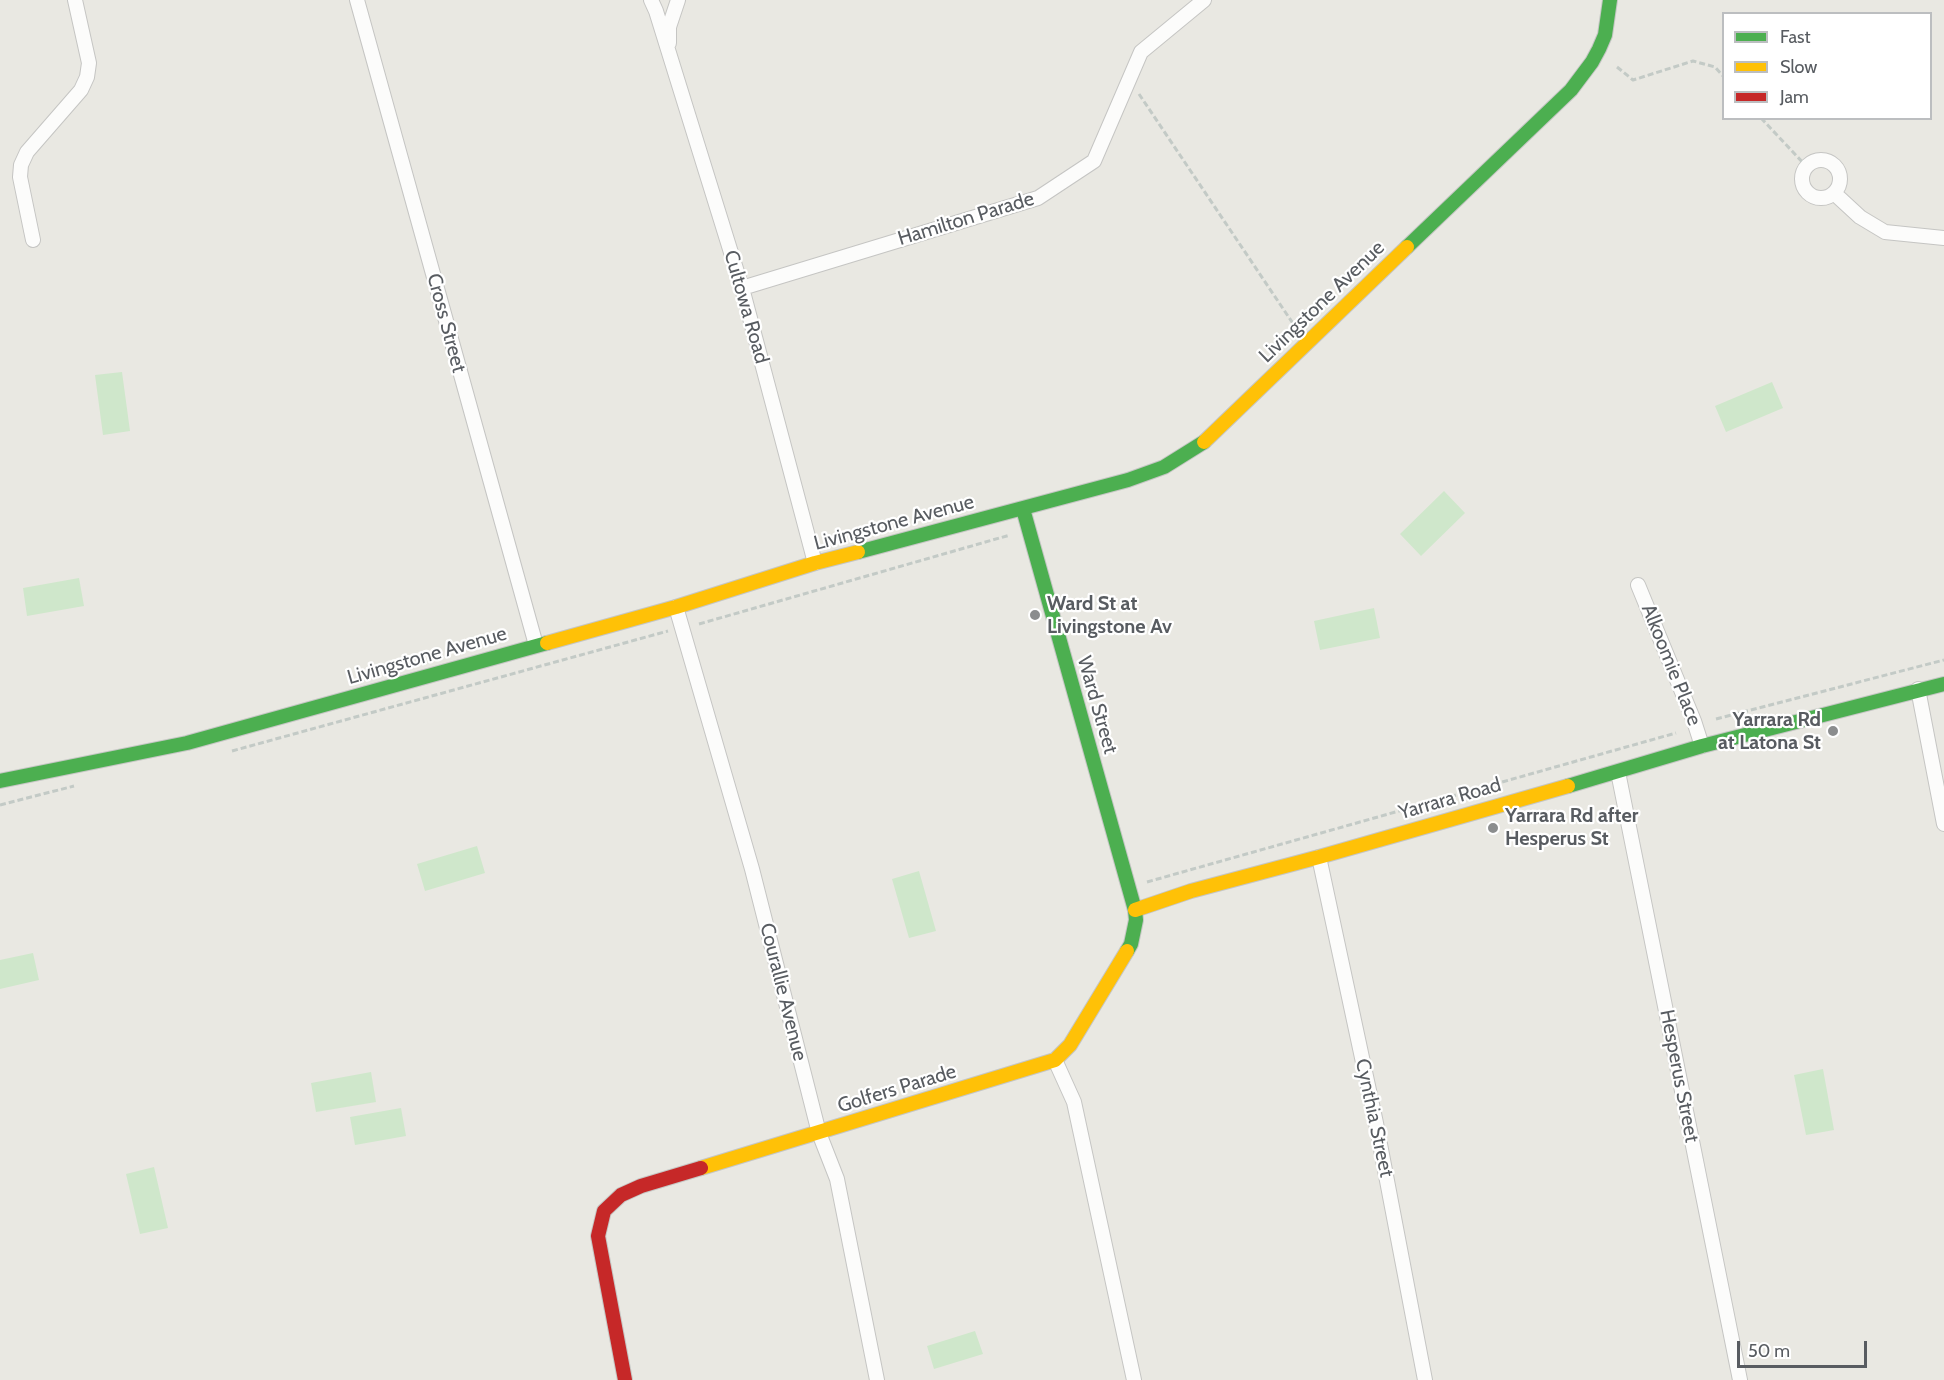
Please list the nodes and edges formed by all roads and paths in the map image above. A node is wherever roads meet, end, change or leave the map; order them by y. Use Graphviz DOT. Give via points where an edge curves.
graph roads {
  1 [pos="75,0"];
  2 [pos="357,0"];
  3 [pos="651,0"];
  4 [pos="678,0"];
  5 [pos="1204,0"];
  6 [pos="1610,0"];
  7 [pos="669,54"];
  8 [pos="1617,68"];
  9 [pos="1722,75"];
  10 [pos="1129,79"];
  11 [pos="1763,120"];
  12 [pos="1807,167"];
  13 [pos="1834,193"];
  14 [pos="1944,238"];
  15 [pos="33,240"];
  16 [pos="742,288"];
  17 [pos="1307,344"];
  18 [pos="1023,509"];
  19 [pos="1010,535"];
  20 [pos="815,563"];
  21 [pos="1638,585"];
  22 [pos="676,607"];
  23 [pos="699,624"];
  24 [pos="536,645"];
  25 [pos="1944,660"];
  26 [pos="1944,684"];
  27 [pos="1918,689"];
  28 [pos="1716,719"];
  29 [pos="1676,733"];
  30 [pos="1702,746"];
  31 [pos="1618,772"];
  32 [pos="0,781"];
  33 [pos="1944,824"];
  34 [pos="1319,857"];
  35 [pos="1144,883"];
  36 [pos="1134,910"];
  37 [pos="1055,1060"];
  38 [pos="819,1133"];
  39 [pos="625,1380"];
  40 [pos="877,1380"];
  41 [pos="1134,1380"];
  42 [pos="1425,1380"];
  43 [pos="1740,1380"];
  1 -- 15 [label="street" via="89,63 87,77 21,165"];
  2 -- 24 [label="street, Cross Street"];
  3 -- 7 [label="street, Cultowa Road"];
  4 -- 7 [label="street, Cultowa Road" via="669,27"];
  5 -- 10 [label="street, Hamilton Parade" via="1141,52"];
  6 -- 17 [label="street, Livingstone Avenue" via="1599,49 1570,90"];
  7 -- 16 [label="street, Cultowa Road"];
  8 -- 9 [label="path" via="1633,80 1693,61 1714,67"];
  10 -- 16 [label="street, Hamilton Parade" via="1094,161 1038,198"];
  10 -- 17 [label="path"];
  11 -- 12 [label="path"];
  12 -- 13 [label="street" via="1803,180 1812,195 1823,198"];
  12 -- 13 [label="street" via="1824,160 1835,166 1840,183"];
  13 -- 14 [label="street" via="1860,217 1885,232"];
  16 -- 20 [label="street, Cultowa Road"];
  17 -- 18 [label="street, Livingstone Avenue" via="1205,441 1185,455 1128,480"];
  18 -- 20 [label="street, Livingstone Avenue"];
  18 -- 36 [label="street, Ward Street"];
  19 -- 23 [label="path"];
  20 -- 22 [label="street, Livingstone Avenue"];
  21 -- 30 [label="street, Alkoomie Place"];
  22 -- 24 [label="street, Livingstone Avenue"];
  22 -- 38 [label="street, Courallie Avenue" via="752,868"];
  24 -- 32 [label="street, Livingstone Avenue" via="187,743"];
  25 -- 28 [label="path"];
  26 -- 27 [label="street, Yarrara Road"];
  27 -- 30 [label="street, Yarrara Road"];
  27 -- 33 [label="street"];
  29 -- 35 [label="path"];
  30 -- 31 [label="street, Yarrara Road"];
  31 -- 34 [label="street, Yarrara Road"];
  31 -- 43 [label="street, Hesperus Street"];
  34 -- 36 [label="street, Yarrara Road"];
  34 -- 42 [label="street, Cynthia Street" via="1376,1123"];
  36 -- 37 [label="street" via="1131,944 1070,1045"];
  37 -- 38 [label="street, Golfers Parade"];
  37 -- 41 [label="street" via="1074,1102"];
  38 -- 39 [label="street, Golfers Parade" via="641,1186 621,1195 604,1211 598,1236"];
  38 -- 40 [label="street, Courallie Avenue" via="837,1179"];
}
